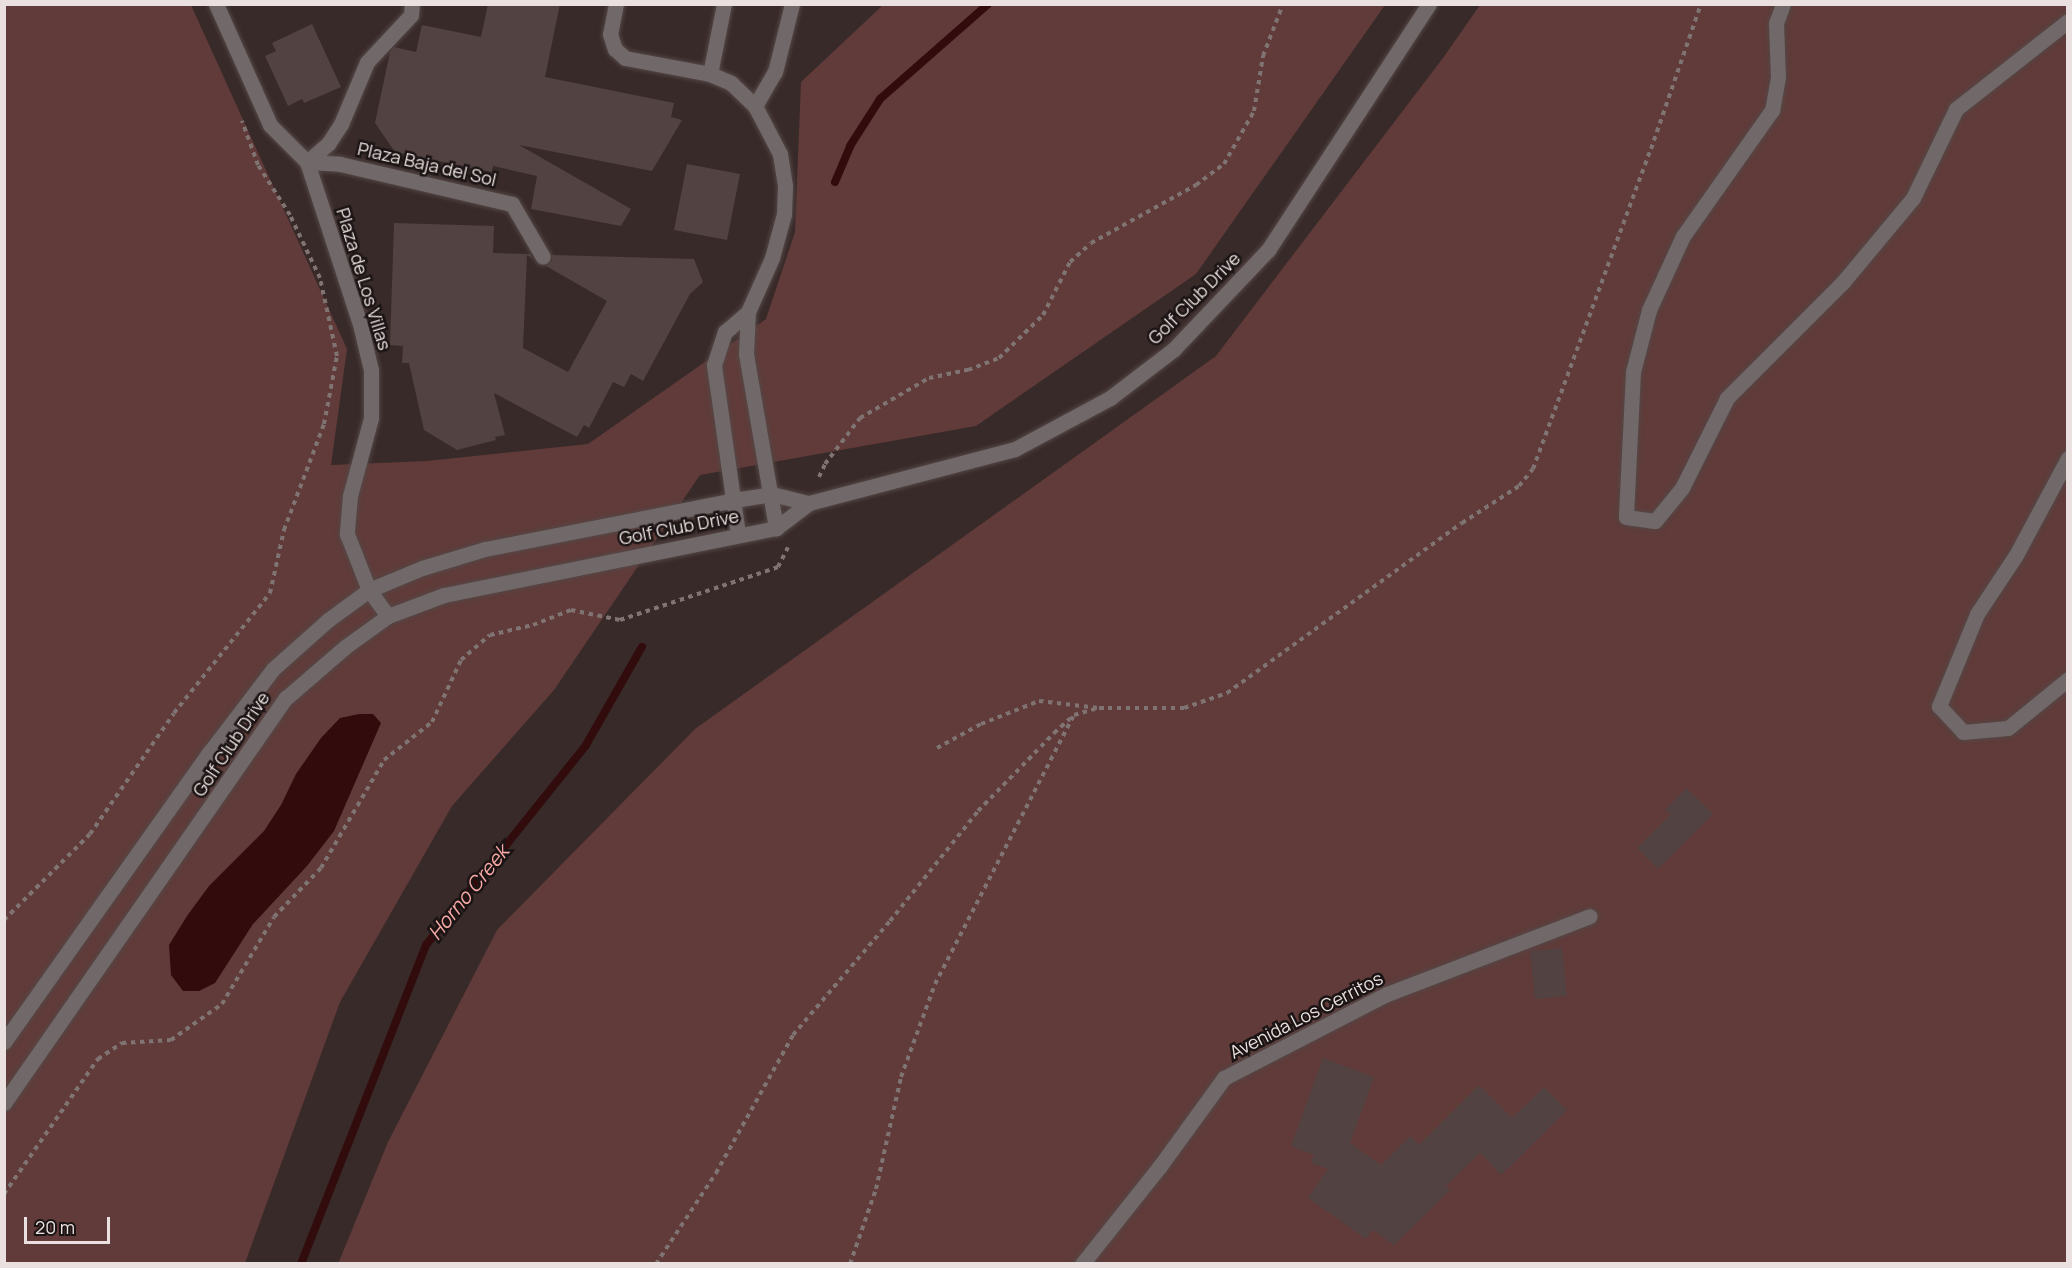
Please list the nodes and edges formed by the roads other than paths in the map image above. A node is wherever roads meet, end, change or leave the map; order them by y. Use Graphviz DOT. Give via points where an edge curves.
graph roads {
  1 [pos="216,4"];
  2 [pos="412,4"];
  3 [pos="616,4"];
  4 [pos="724,4"];
  5 [pos="792,4"];
  6 [pos="1429,4"];
  7 [pos="1783,4"];
  8 [pos="2067,21"];
  9 [pos="710,74"];
  10 [pos="755,106"];
  11 [pos="307,162"];
  12 [pos="543,257"];
  13 [pos="748,312"];
  14 [pos="2067,458"];
  15 [pos="772,494"];
  16 [pos="734,500"];
  17 [pos="809,503"];
  18 [pos="776,528"];
  19 [pos="738,534"];
  20 [pos="369,590"];
  21 [pos="388,616"];
  22 [pos="2067,679"];
  23 [pos="1590,916"];
  24 [pos="4,1042"];
  25 [pos="4,1103"];
  26 [pos="1082,1263"];
  1 -- 11 [label="street, Plaza de Los Villas" via="270,125"];
  2 -- 11 [label="street" via="411,15 367,62 341,124 328,144"];
  3 -- 9 [label="street" via="610,34 615,49 625,58"];
  4 -- 9 [label="street"];
  5 -- 10 [label="street" via="775,72"];
  6 -- 17 [label="street, Golf Club Drive" via="1268,250 1174,350 1110,398 1015,449"];
  7 -- 8 [label="street" via="1776,22 1778,77 1772,110 1683,236 1649,310 1633,372 1626,517 1655,521 1682,488 1727,398 1843,282 1912,198 1956,109"];
  9 -- 10 [label="street" via="731,83"];
  10 -- 13 [label="street" via="780,154 785,186 784,214 772,258"];
  11 -- 12 [label="street, Plaza Baja del Sol" via="347,165 512,204"];
  11 -- 20 [label="street, Plaza de Los Villas" via="345,275 371,370 371,418 346,520 346,534"];
  13 -- 15 [label="street" via="746,354"];
  13 -- 16 [label="street" via="725,332 714,364"];
  14 -- 22 [label="street" via="2016,555 1977,614 1939,706 1963,732 2008,728"];
  15 -- 16 [label="street, Golf Club Drive"];
  15 -- 17 [label="street, Golf Club Drive"];
  15 -- 18 [label="street"];
  16 -- 19 [label="street"];
  16 -- 20 [label="street, Golf Club Drive" via="485,549 422,568"];
  17 -- 18 [label="street, Golf Club Drive"];
  18 -- 19 [label="street, Golf Club Drive"];
  19 -- 21 [label="street, Golf Club Drive" via="444,595"];
  20 -- 21 [label="street, Plaza de Los Villas"];
  20 -- 24 [label="street, Golf Club Drive" via="273,669"];
  21 -- 25 [label="street, Golf Club Drive" via="286,698"];
  23 -- 26 [label="street, Avenida Los Cerritos" via="1387,994 1224,1078"];
}
